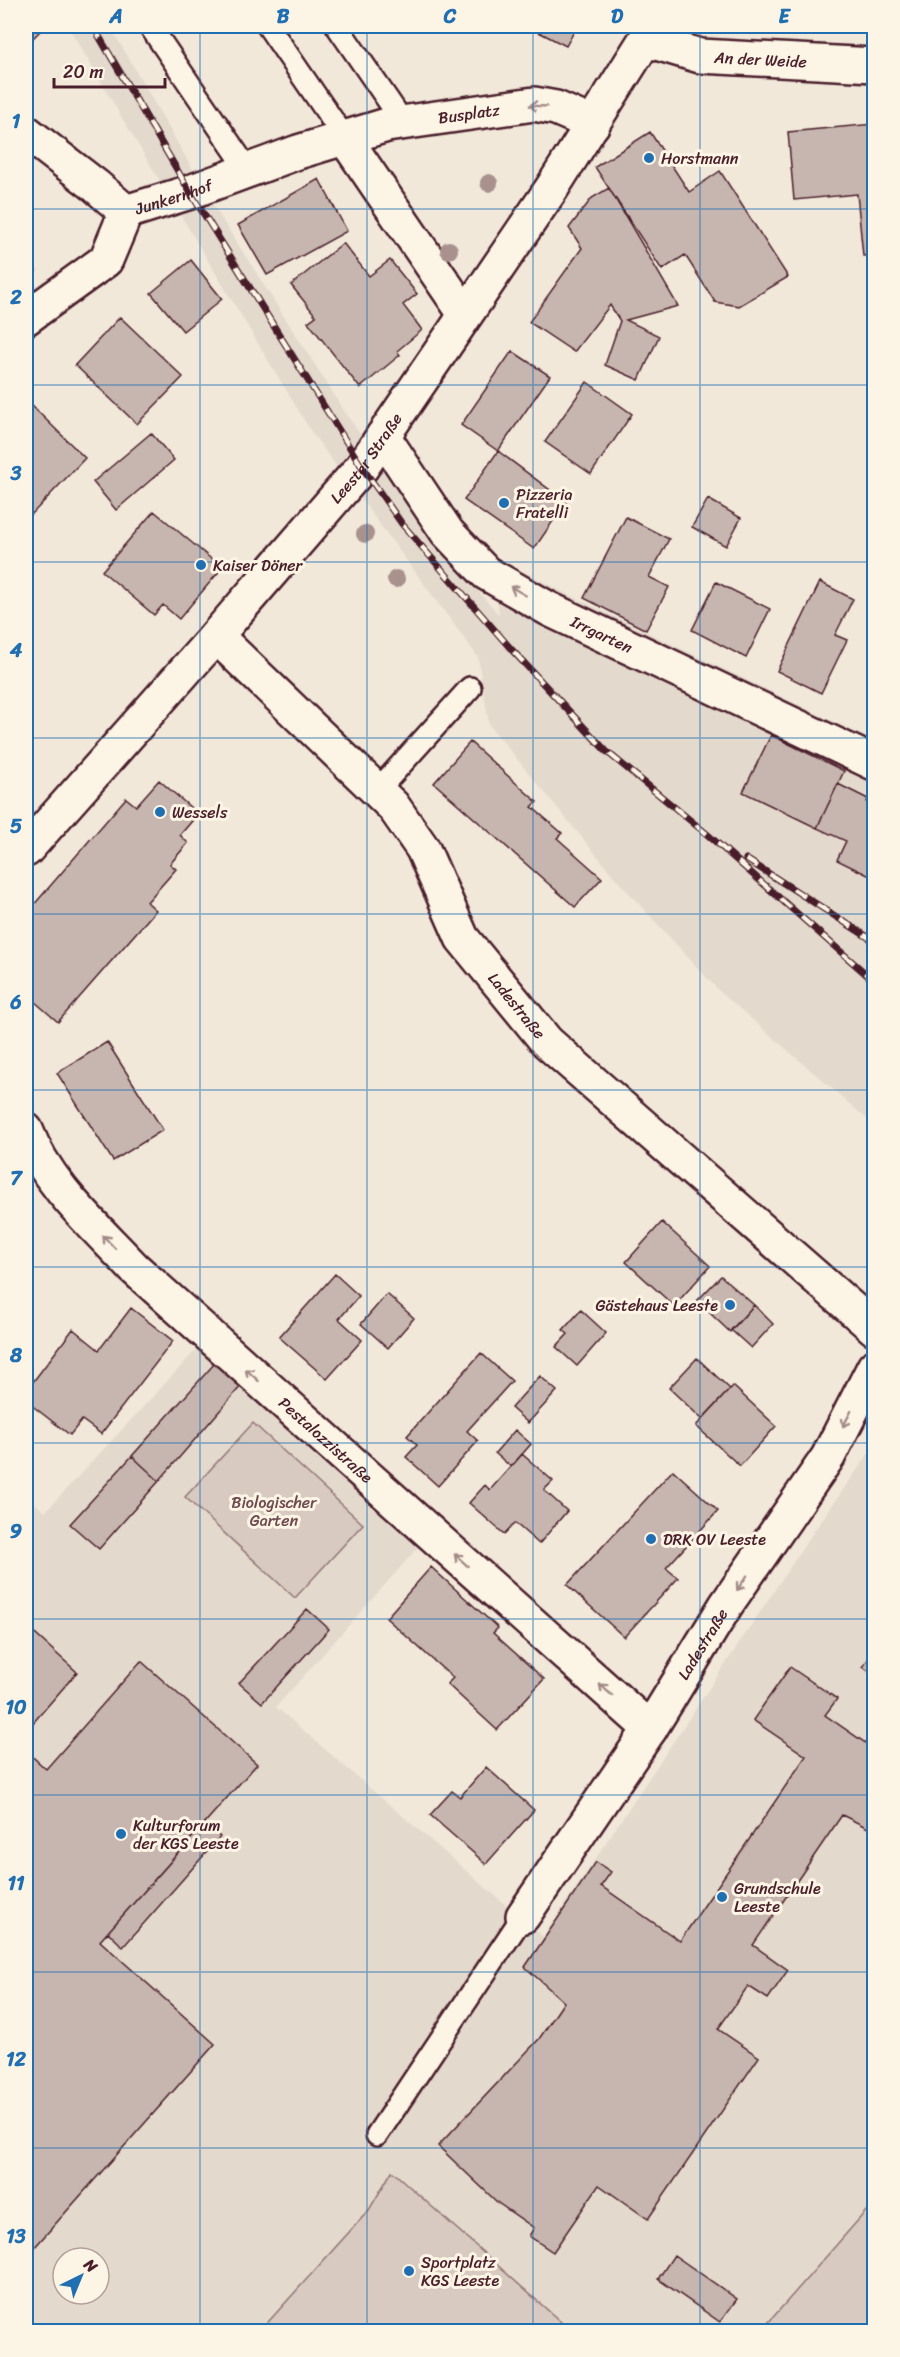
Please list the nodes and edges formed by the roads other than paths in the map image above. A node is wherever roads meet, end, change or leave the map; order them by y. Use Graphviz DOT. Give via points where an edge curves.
graph roads {
  1 [pos="150,26"];
  2 [pos="268,26"];
  3 [pos="337,26"];
  4 [pos="651,33"];
  5 [pos="874,65"];
  6 [pos="402,123"];
  7 [pos="593,124"];
  8 [pos="26,132"];
  9 [pos="344,137"];
  10 [pos="248,170"];
  11 [pos="126,212"];
  12 [pos="465,314"];
  13 [pos="26,318"];
  14 [pos="383,436"];
  15 [pos="216,636"];
  16 [pos="470,688"];
  17 [pos="874,763"];
  18 [pos="377,791"];
  19 [pos="26,850"];
  20 [pos="26,1130"];
  21 [pos="874,1328"];
  22 [pos="874,1367"];
  23 [pos="650,1729"];
  24 [pos="524,1916"];
  25 [pos="377,2135"];
  1 -- 10 [label="lane"];
  2 -- 9 [label="lane"];
  3 -- 6 [label="lane"];
  4 -- 5 [label="street, An der Weide" via="700,56"];
  4 -- 7 [label="street, Leester Straße"];
  7 -- 6 [label="street, Busplatz, one-way" via="556,108 534,104"];
  6 -- 9 [label="street, Busplatz"];
  7 -- 12 [label="street, Leester Straße"];
  8 -- 11 [label="street, Junkernhof"];
  9 -- 10 [label="street, Junkernhof"];
  9 -- 12 [label="street"];
  10 -- 11 [label="street, Junkernhof"];
  11 -- 13 [label="street" via="106,260"];
  12 -- 14 [label="street, Leester Straße"];
  14 -- 15 [label="street, Leester Straße" via="362,467"];
  17 -- 14 [label="street, Irrgarten, one-way" via="549,609 486,573 447,532"];
  15 -- 18 [label="street, Ladestraße"];
  15 -- 19 [label="street, Leester Straße"];
  16 -- 18 [label="lane"];
  18 -- 21 [label="street, Ladestraße" via="393,806 423,849 462,938 547,1042"];
  23 -- 20 [label="street, Pestalozzistraße, one-way" via="134,1269 66,1196 33,1148"];
  22 -- 23 [label="street, Ladestraße, one-way" via="828,1457 726,1605"];
  23 -- 24 [label="street, Ladestraße"];
  24 -- 25 [label="lane"];
}
